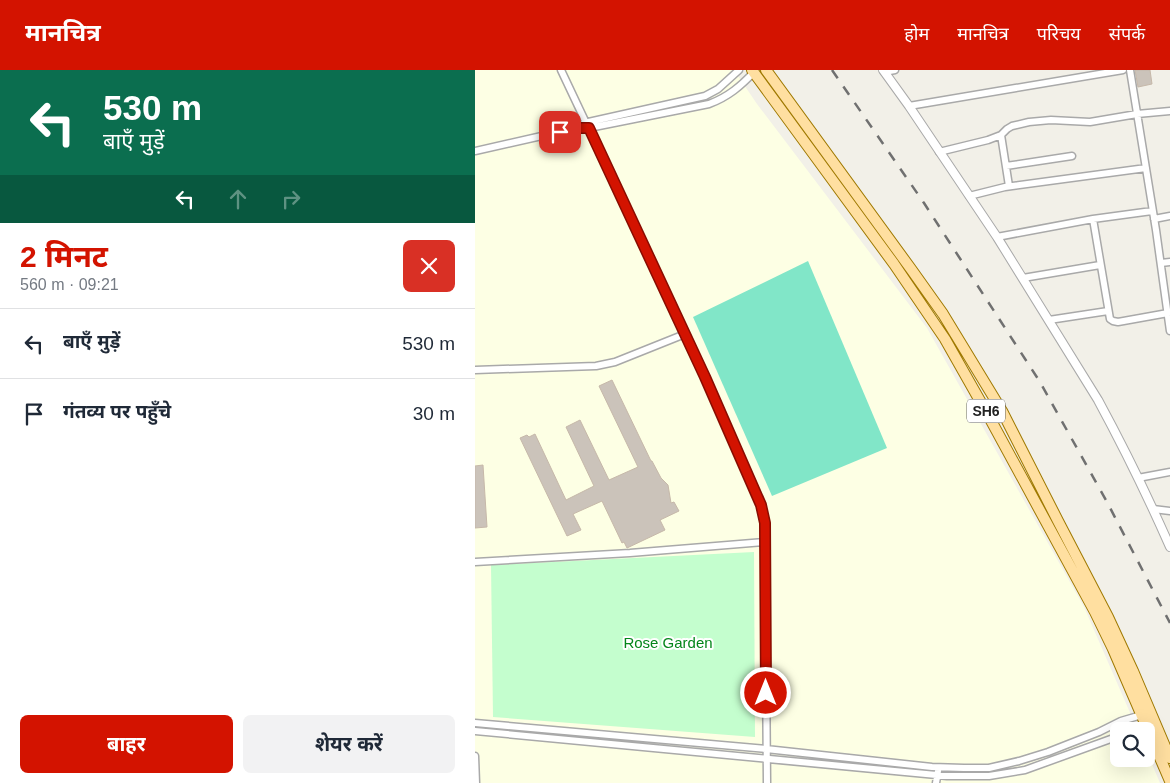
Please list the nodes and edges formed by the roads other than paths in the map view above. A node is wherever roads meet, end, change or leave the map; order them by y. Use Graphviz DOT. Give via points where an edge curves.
graph roads {
  1 [pos="561,70"];
  2 [pos="739,70"];
  3 [pos="766,70"];
  4 [pos="895,70"];
  5 [pos="1123,70"];
  6 [pos="1130,70"];
  7 [pos="754,71"];
  8 [pos="883,71"];
  9 [pos="909,106"];
  10 [pos="1170,111"];
  11 [pos="1137,114"];
  12 [pos="587,125"];
  13 [pos="1001,135"];
  14 [pos="475,151"];
  15 [pos="939,152"];
  16 [pos="1072,156"];
  17 [pos="1006,166"];
  18 [pos="1146,168"];
  19 [pos="1009,186"];
  20 [pos="969,196"];
  21 [pos="1152,211"];
  22 [pos="1170,216"];
  23 [pos="1154,219"];
  24 [pos="1093,220"];
  25 [pos="997,237"];
  26 [pos="1170,262"];
  27 [pos="1161,263"];
  28 [pos="1100,265"];
  29 [pos="1023,278"];
  30 [pos="1108,311"];
  31 [pos="1168,313"];
  32 [pos="1049,320"];
  33 [pos="1170,331"];
  34 [pos="685,334"];
  35 [pos="475,370"];
  36 [pos="1170,472"];
  37 [pos="1138,478"];
  38 [pos="1153,508"];
  39 [pos="1170,511"];
  40 [pos="765,542"];
  41 [pos="1170,547"];
  42 [pos="475,562"];
  43 [pos="1146,714"];
  44 [pos="1147,722"];
  45 [pos="475,723"];
  46 [pos="475,731"];
  47 [pos="1110,739"];
  48 [pos="1155,739"];
  49 [pos="1155,747"];
  50 [pos="767,749"];
  51 [pos="475,756"];
  52 [pos="767,758"];
  53 [pos="1170,758"];
  54 [pos="938,767"];
  55 [pos="937,775"];
  56 [pos="1170,780"];
  57 [pos="476,783"];
  58 [pos="767,783"];
  59 [pos="936,783"];
  1 -- 12 [label="street"];
  2 -- 12 [label="street" via="705,96"];
  3 -- 43 [label="main road, SH6" via="943,314 1002,411 1108,617"];
  4 -- 8 [label="street"];
  5 -- 9 [label="street"];
  6 -- 11 [label="street"];
  7 -- 12 [label="street" via="735,90 709,104"];
  7 -- 43 [label="main road, SH6" via="945,339 1095,612"];
  8 -- 9 [label="street"];
  9 -- 15 [label="street"];
  10 -- 11 [label="street"];
  11 -- 13 [label="street" via="1090,122 1029,122 1013,126"];
  11 -- 18 [label="street"];
  12 -- 14 [label="street"];
  12 -- 34 [label="street"];
  13 -- 15 [label="street"];
  13 -- 17 [label="street"];
  15 -- 20 [label="street"];
  16 -- 17 [label="street"];
  17 -- 19 [label="street"];
  18 -- 19 [label="street"];
  18 -- 21 [label="street"];
  19 -- 20 [label="street"];
  20 -- 25 [label="street"];
  21 -- 23 [label="street"];
  21 -- 24 [label="street"];
  22 -- 23 [label="street"];
  23 -- 27 [label="street"];
  24 -- 25 [label="street"];
  24 -- 28 [label="street"];
  25 -- 29 [label="street"];
  26 -- 27 [label="street"];
  27 -- 31 [label="street"];
  28 -- 29 [label="street"];
  28 -- 30 [label="street"];
  29 -- 32 [label="street"];
  30 -- 31 [label="street" via="1113,322"];
  30 -- 32 [label="street"];
  31 -- 33 [label="street"];
  32 -- 37 [label="street" via="1098,400"];
  34 -- 35 [label="street" via="615,362 596,366"];
  34 -- 40 [label="street" via="761,505"];
  36 -- 37 [label="street"];
  37 -- 38 [label="street"];
  38 -- 39 [label="street"];
  38 -- 41 [label="street"];
  40 -- 42 [label="street"];
  40 -- 50 [label="street"];
  43 -- 44 [label="main road, SH6"];
  43 -- 54 [label="street" via="1005,765 989,768"];
  45 -- 50 [label="street"];
  46 -- 52 [label="street"];
  47 -- 55 [label="street" via="1025,770 989,776"];
  48 -- 53 [label="main road, SH6"];
  49 -- 56 [label="main road, SH6"];
  50 -- 52 [label="street"];
  50 -- 54 [label="street"];
  51 -- 57 [label="street"];
  52 -- 55 [label="street"];
  52 -- 58 [label="street"];
  54 -- 55 [label="street"];
  55 -- 59 [label="street"];
}
